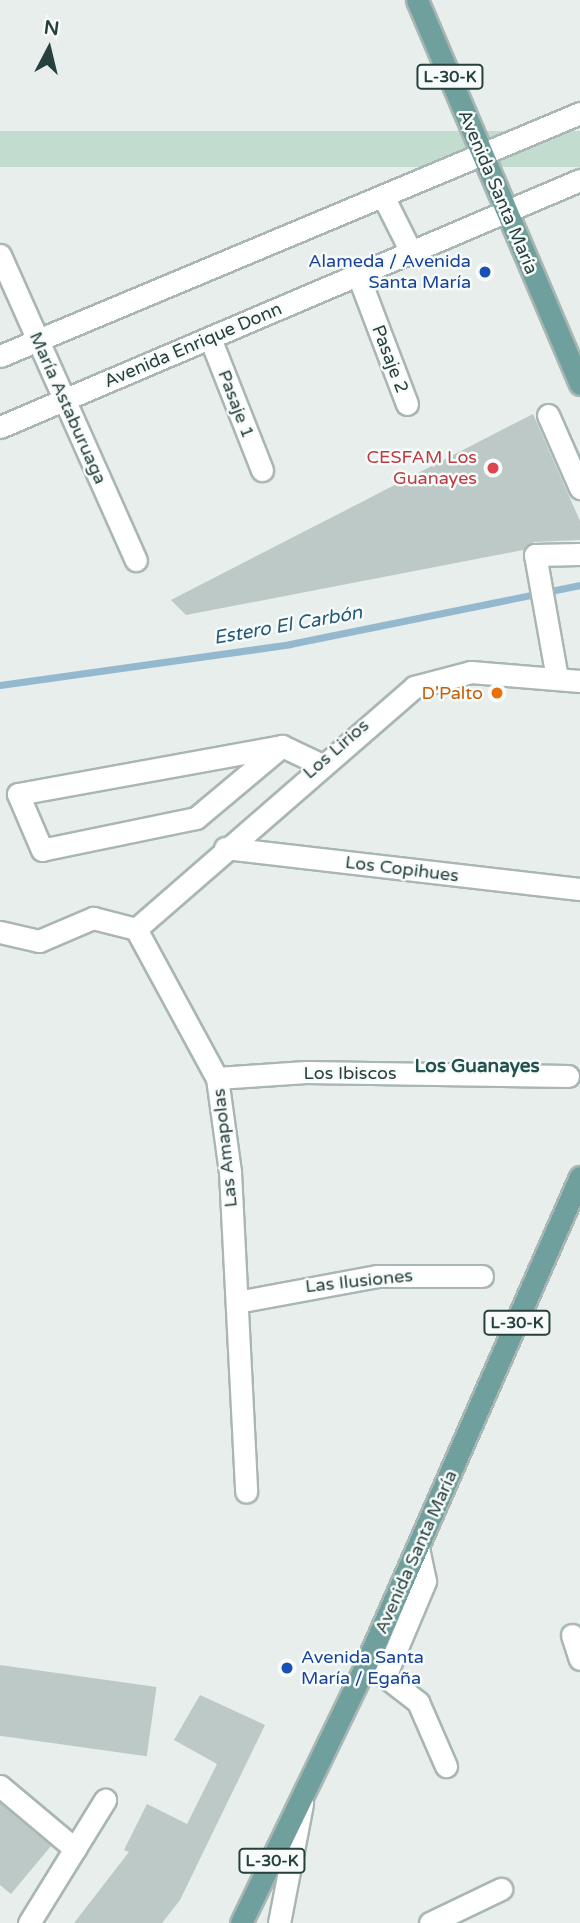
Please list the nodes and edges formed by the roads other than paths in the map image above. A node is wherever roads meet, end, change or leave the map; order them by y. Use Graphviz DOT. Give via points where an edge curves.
graph roads {
  1 [pos="417,0"];
  2 [pos="580,113"];
  3 [pos="482,154"];
  4 [pos="580,180"];
  5 [pos="383,196"];
  6 [pos="507,212"];
  7 [pos="411,252"];
  8 [pos="0,255"];
  9 [pos="358,275"];
  10 [pos="210,338"];
  11 [pos="38,340"];
  12 [pos="0,356"];
  13 [pos="580,384"];
  14 [pos="63,400"];
  15 [pos="407,404"];
  16 [pos="548,415"];
  17 [pos="0,427"];
  18 [pos="262,470"];
  19 [pos="580,488"];
  20 [pos="580,554"];
  21 [pos="136,560"];
  22 [pos="557,678"];
  23 [pos="580,681"];
  24 [pos="282,746"];
  25 [pos="320,764"];
  26 [pos="225,848"];
  27 [pos="580,890"];
  28 [pos="136,929"];
  29 [pos="0,932"];
  30 [pos="568,1076"];
  31 [pos="217,1078"];
  32 [pos="578,1183"];
  33 [pos="482,1276"];
  34 [pos="237,1302"];
  35 [pos="246,1492"];
  36 [pos="418,1547"];
  37 [pos="572,1635"];
  38 [pos="580,1659"];
  39 [pos="366,1664"];
  40 [pos="386,1674"];
  41 [pos="446,1766"];
  42 [pos="0,1786"];
  43 [pos="303,1797"];
  44 [pos="106,1800"];
  45 [pos="75,1849"];
  46 [pos="501,1889"];
  47 [pos="29,1923"];
  48 [pos="241,1923"];
  49 [pos="279,1923"];
  50 [pos="430,1923"];
  1 -- 3 [label="main road, Avenida Santa María / L-30-K"];
  2 -- 3 [label="street"];
  3 -- 5 [label="street"];
  3 -- 6 [label="main road, Avenida Santa María / L-30-K"];
  4 -- 6 [label="street, Avenida Enrique Donn"];
  5 -- 7 [label="street"];
  5 -- 11 [label="street"];
  6 -- 7 [label="street, Avenida Enrique Donn"];
  6 -- 13 [label="main road, Avenida Santa María / L-30-K"];
  7 -- 9 [label="street, Avenida Enrique Donn"];
  8 -- 11 [label="street, María Astaburuaga"];
  9 -- 10 [label="street, Avenida Enrique Donn"];
  9 -- 15 [label="street, Pasaje 2"];
  10 -- 14 [label="street, Avenida Enrique Donn"];
  10 -- 18 [label="street, Pasaje 1"];
  11 -- 12 [label="street"];
  11 -- 14 [label="street, María Astaburuaga"];
  14 -- 17 [label="street, Avenida Enrique Donn"];
  14 -- 21 [label="street, María Astaburuaga"];
  16 -- 19 [label="street"];
  20 -- 22 [label="street" via="535,555"];
  22 -- 23 [label="street, Los Lirios"];
  22 -- 25 [label="street, Los Lirios" via="471,672 430,679 398,695"];
  24 -- 24 [label="street" via="229,752 18,794 42,850 196,818"];
  24 -- 25 [label="street"];
  25 -- 26 [label="street, Los Lirios"];
  26 -- 27 [label="street, Los Copihues"];
  26 -- 28 [label="street, Los Lirios"];
  28 -- 29 [label="street" via="93,918 39,941"];
  28 -- 31 [label="street, Las Amapolas"];
  30 -- 31 [label="street, Los Ibiscos" via="306,1072"];
  31 -- 34 [label="street, Las Amapolas"];
  32 -- 36 [label="main road, Avenida Santa María / L-30-K"];
  33 -- 34 [label="street, Las Ilusiones" via="377,1276"];
  34 -- 35 [label="street, Las Amapolas"];
  36 -- 39 [label="main road, Avenida Santa María / L-30-K"];
  36 -- 40 [label="street" via="425,1581"];
  37 -- 38 [label="street"];
  39 -- 40 [label="street"];
  39 -- 43 [label="main road, Avenida Santa María / L-30-K"];
  40 -- 41 [label="street" via="429,1717"];
  42 -- 45 [label="street"];
  43 -- 48 [label="main road, Avenida Santa María / L-30-K"];
  43 -- 49 [label="street"];
  44 -- 45 [label="street"];
  45 -- 47 [label="street"];
  46 -- 50 [label="street"];
}
